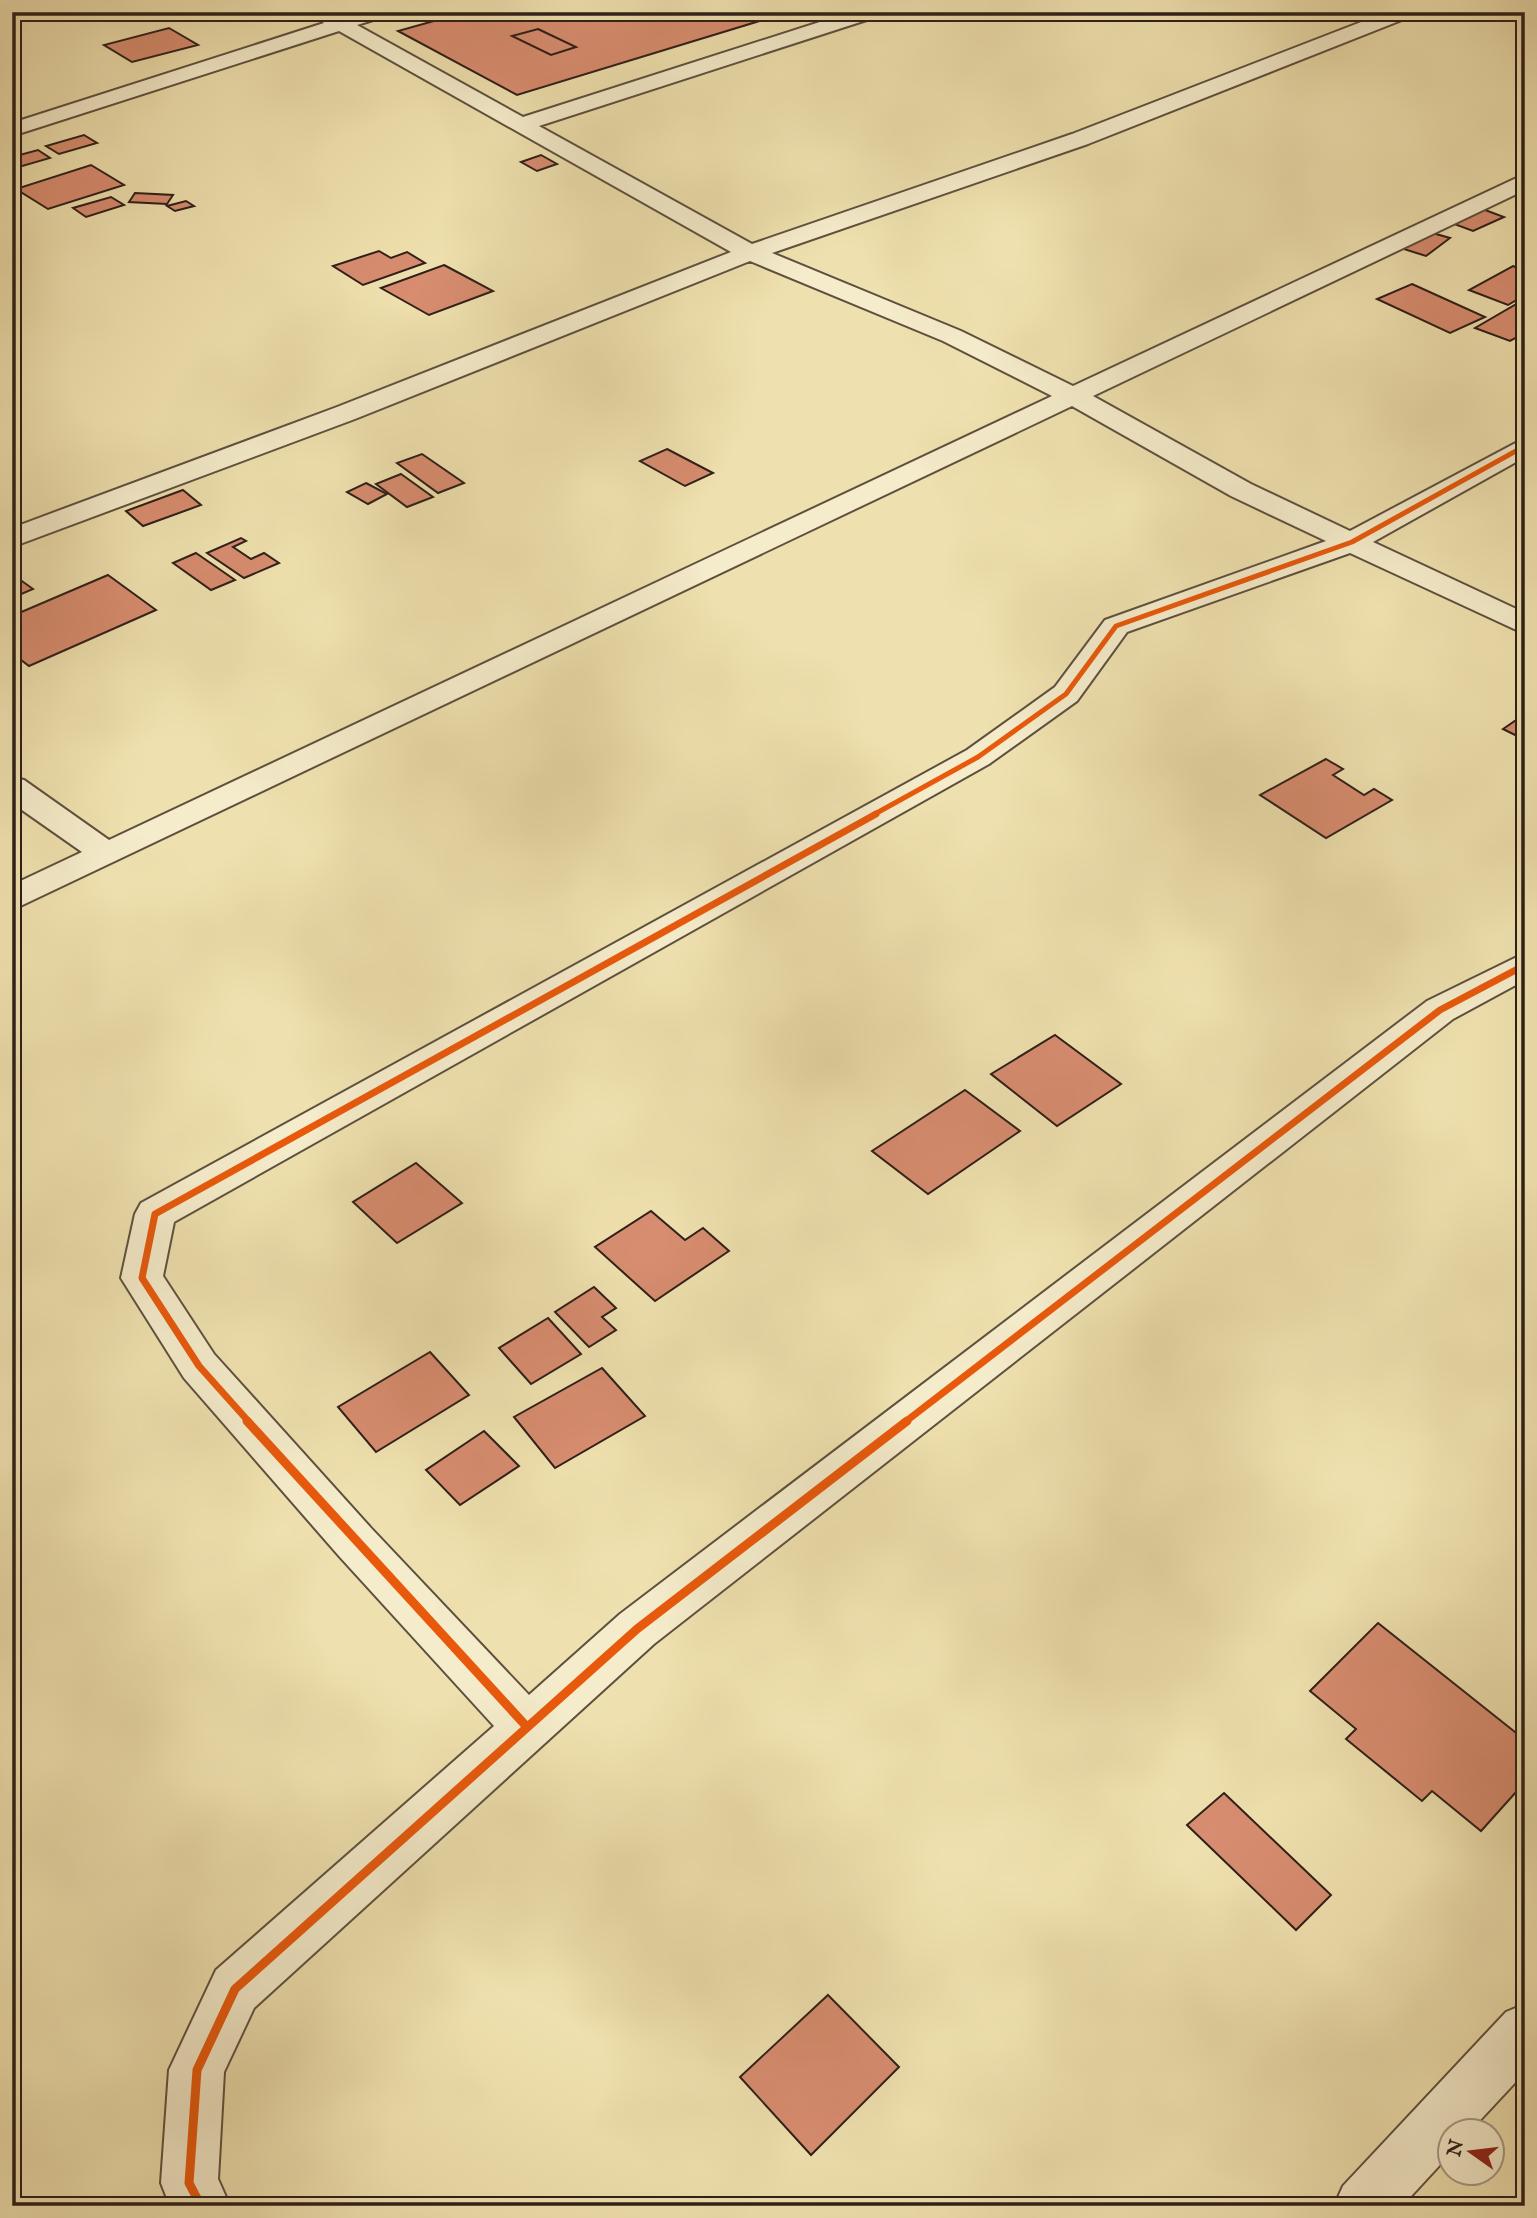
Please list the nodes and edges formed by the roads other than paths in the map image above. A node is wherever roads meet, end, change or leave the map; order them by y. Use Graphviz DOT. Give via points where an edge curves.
graph roads {
  1 [pos="379,12"];
  2 [pos="872,12"];
  3 [pos="1405,12"];
  4 [pos="329,18"];
  5 [pos="521,125"];
  6 [pos="12,130"];
  7 [pos="1525,181"];
  8 [pos="750,253"];
  9 [pos="1073,396"];
  10 [pos="1525,446"];
  11 [pos="12,538"];
  12 [pos="1352,542"];
  13 [pos="1525,625"];
  14 [pos="12,787"];
  15 [pos="107,854"];
  16 [pos="12,899"];
  17 [pos="1525,965"];
  18 [pos="527,1727"];
  19 [pos="1525,2031"];
  20 [pos="201,2206"];
  21 [pos="1363,2206"];
  1 -- 4 [label="street"];
  2 -- 5 [label="street"];
  3 -- 8 [label="street" via="1080,139"];
  4 -- 5 [label="street"];
  4 -- 6 [label="street"];
  5 -- 8 [label="street"];
  7 -- 9 [label="street"];
  8 -- 9 [label="street" via="952,336"];
  8 -- 11 [label="street" via="346,413"];
  9 -- 12 [label="street" via="1241,489"];
  9 -- 15 [label="street"];
  10 -- 12 [label="street"];
  12 -- 13 [label="street"];
  12 -- 18 [label="street" via="1116,626 1066,694 978,757 155,1214 142,1278 199,1366"];
  14 -- 15 [label="street"];
  15 -- 16 [label="street"];
  17 -- 18 [label="street" via="1429,1018 637,1629"];
  18 -- 20 [label="street" via="234,1989 197,2070 189,2183"];
  19 -- 21 [label="street"];
}
